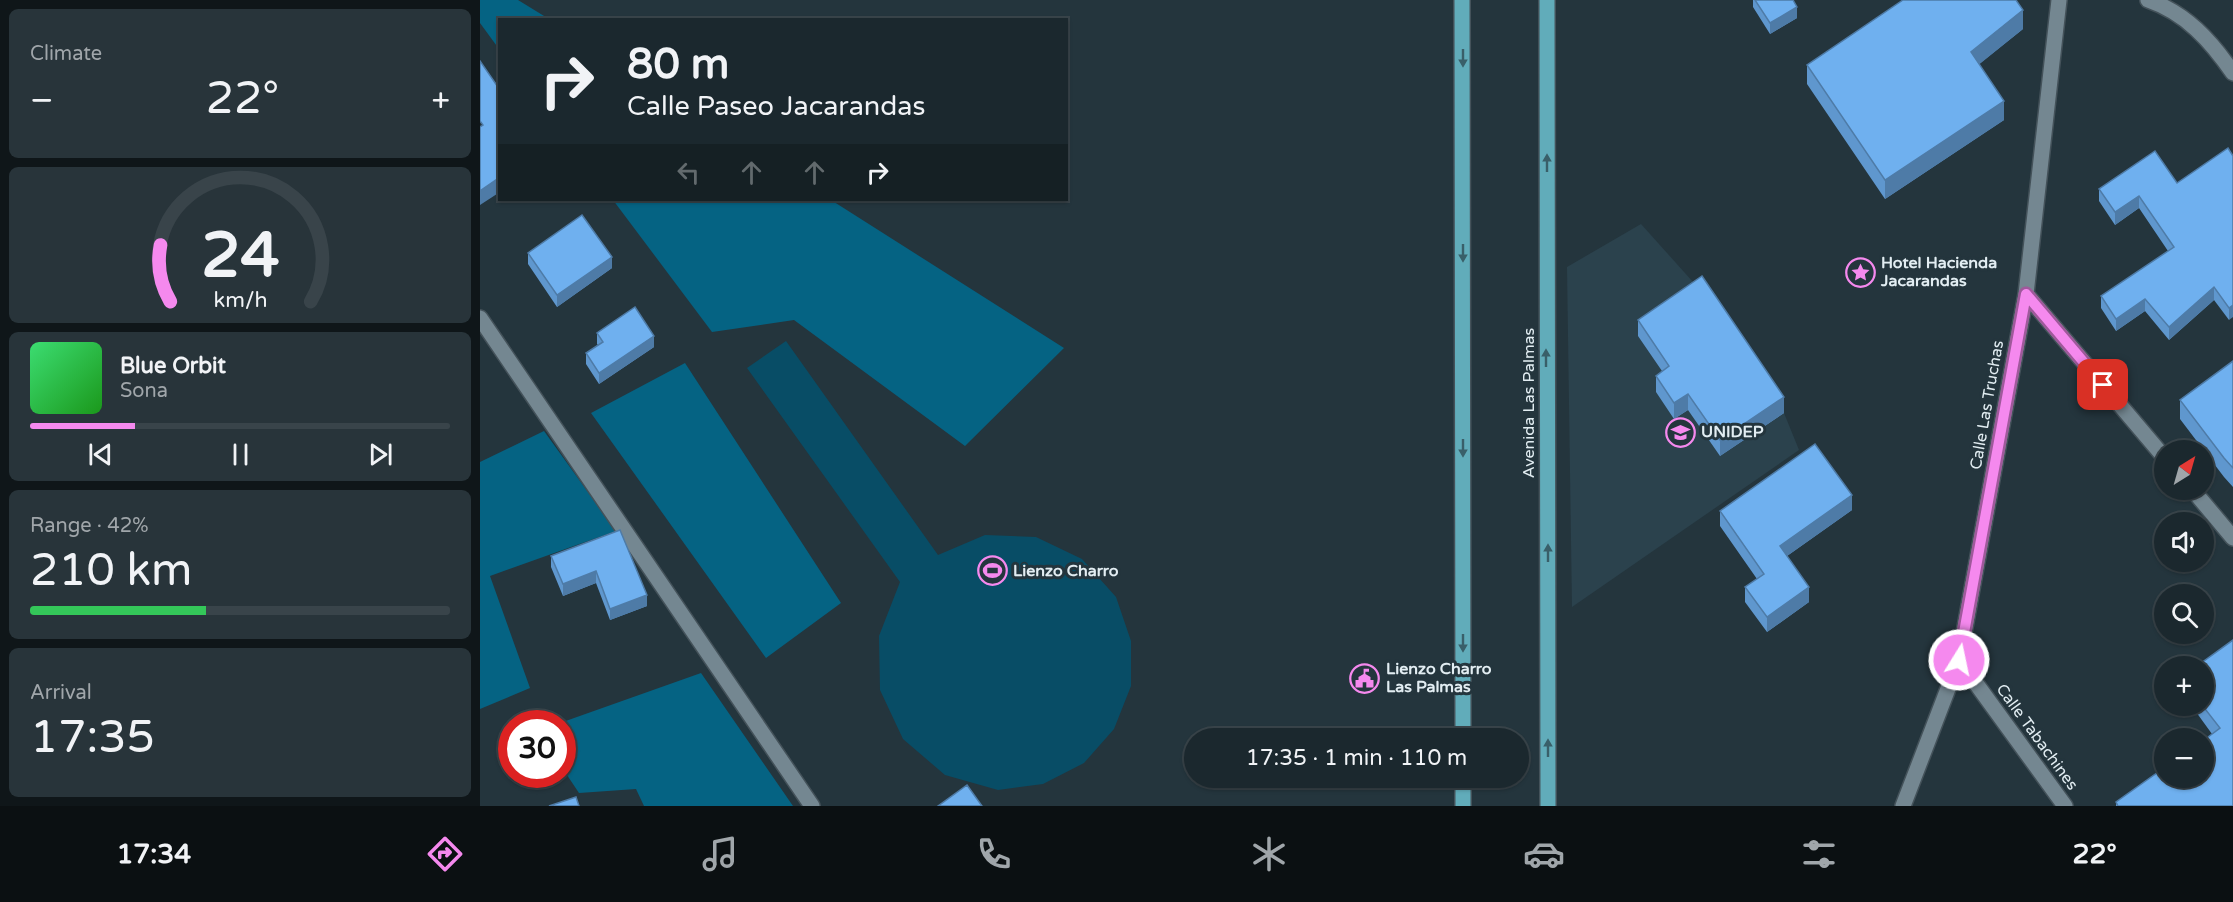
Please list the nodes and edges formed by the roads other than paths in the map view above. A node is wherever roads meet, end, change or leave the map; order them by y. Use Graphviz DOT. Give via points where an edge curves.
graph roads {
  1 [pos="1462,0"];
  2 [pos="1547,0"];
  3 [pos="2060,0"];
  4 [pos="2148,0"];
  5 [pos="2233,73"];
  6 [pos="2026,294"];
  7 [pos="480,318"];
  8 [pos="2154,445"];
  9 [pos="2201,500"];
  10 [pos="2233,538"];
  11 [pos="1959,660"];
  12 [pos="1463,728"];
  13 [pos="1463,788"];
  14 [pos="812,806"];
  15 [pos="1463,806"];
  16 [pos="1548,806"];
  17 [pos="1903,806"];
  18 [pos="2065,806"];
  1 -- 12 [label="main road, one-way"];
  16 -- 2 [label="main road, Avenida Las Palmas, one-way"];
  3 -- 6 [label="street, Calle Las Truchas"];
  4 -- 5 [label="street" via="2187,20 2212,42"];
  6 -- 8 [label="street"];
  6 -- 11 [label="street, Calle Las Truchas"];
  7 -- 14 [label="street"];
  9 -- 10 [label="street"];
  11 -- 17 [label="street, Calle Las Truchas"];
  11 -- 18 [label="street, Calle Tabachines"];
  13 -- 15 [label="main road"];
}
